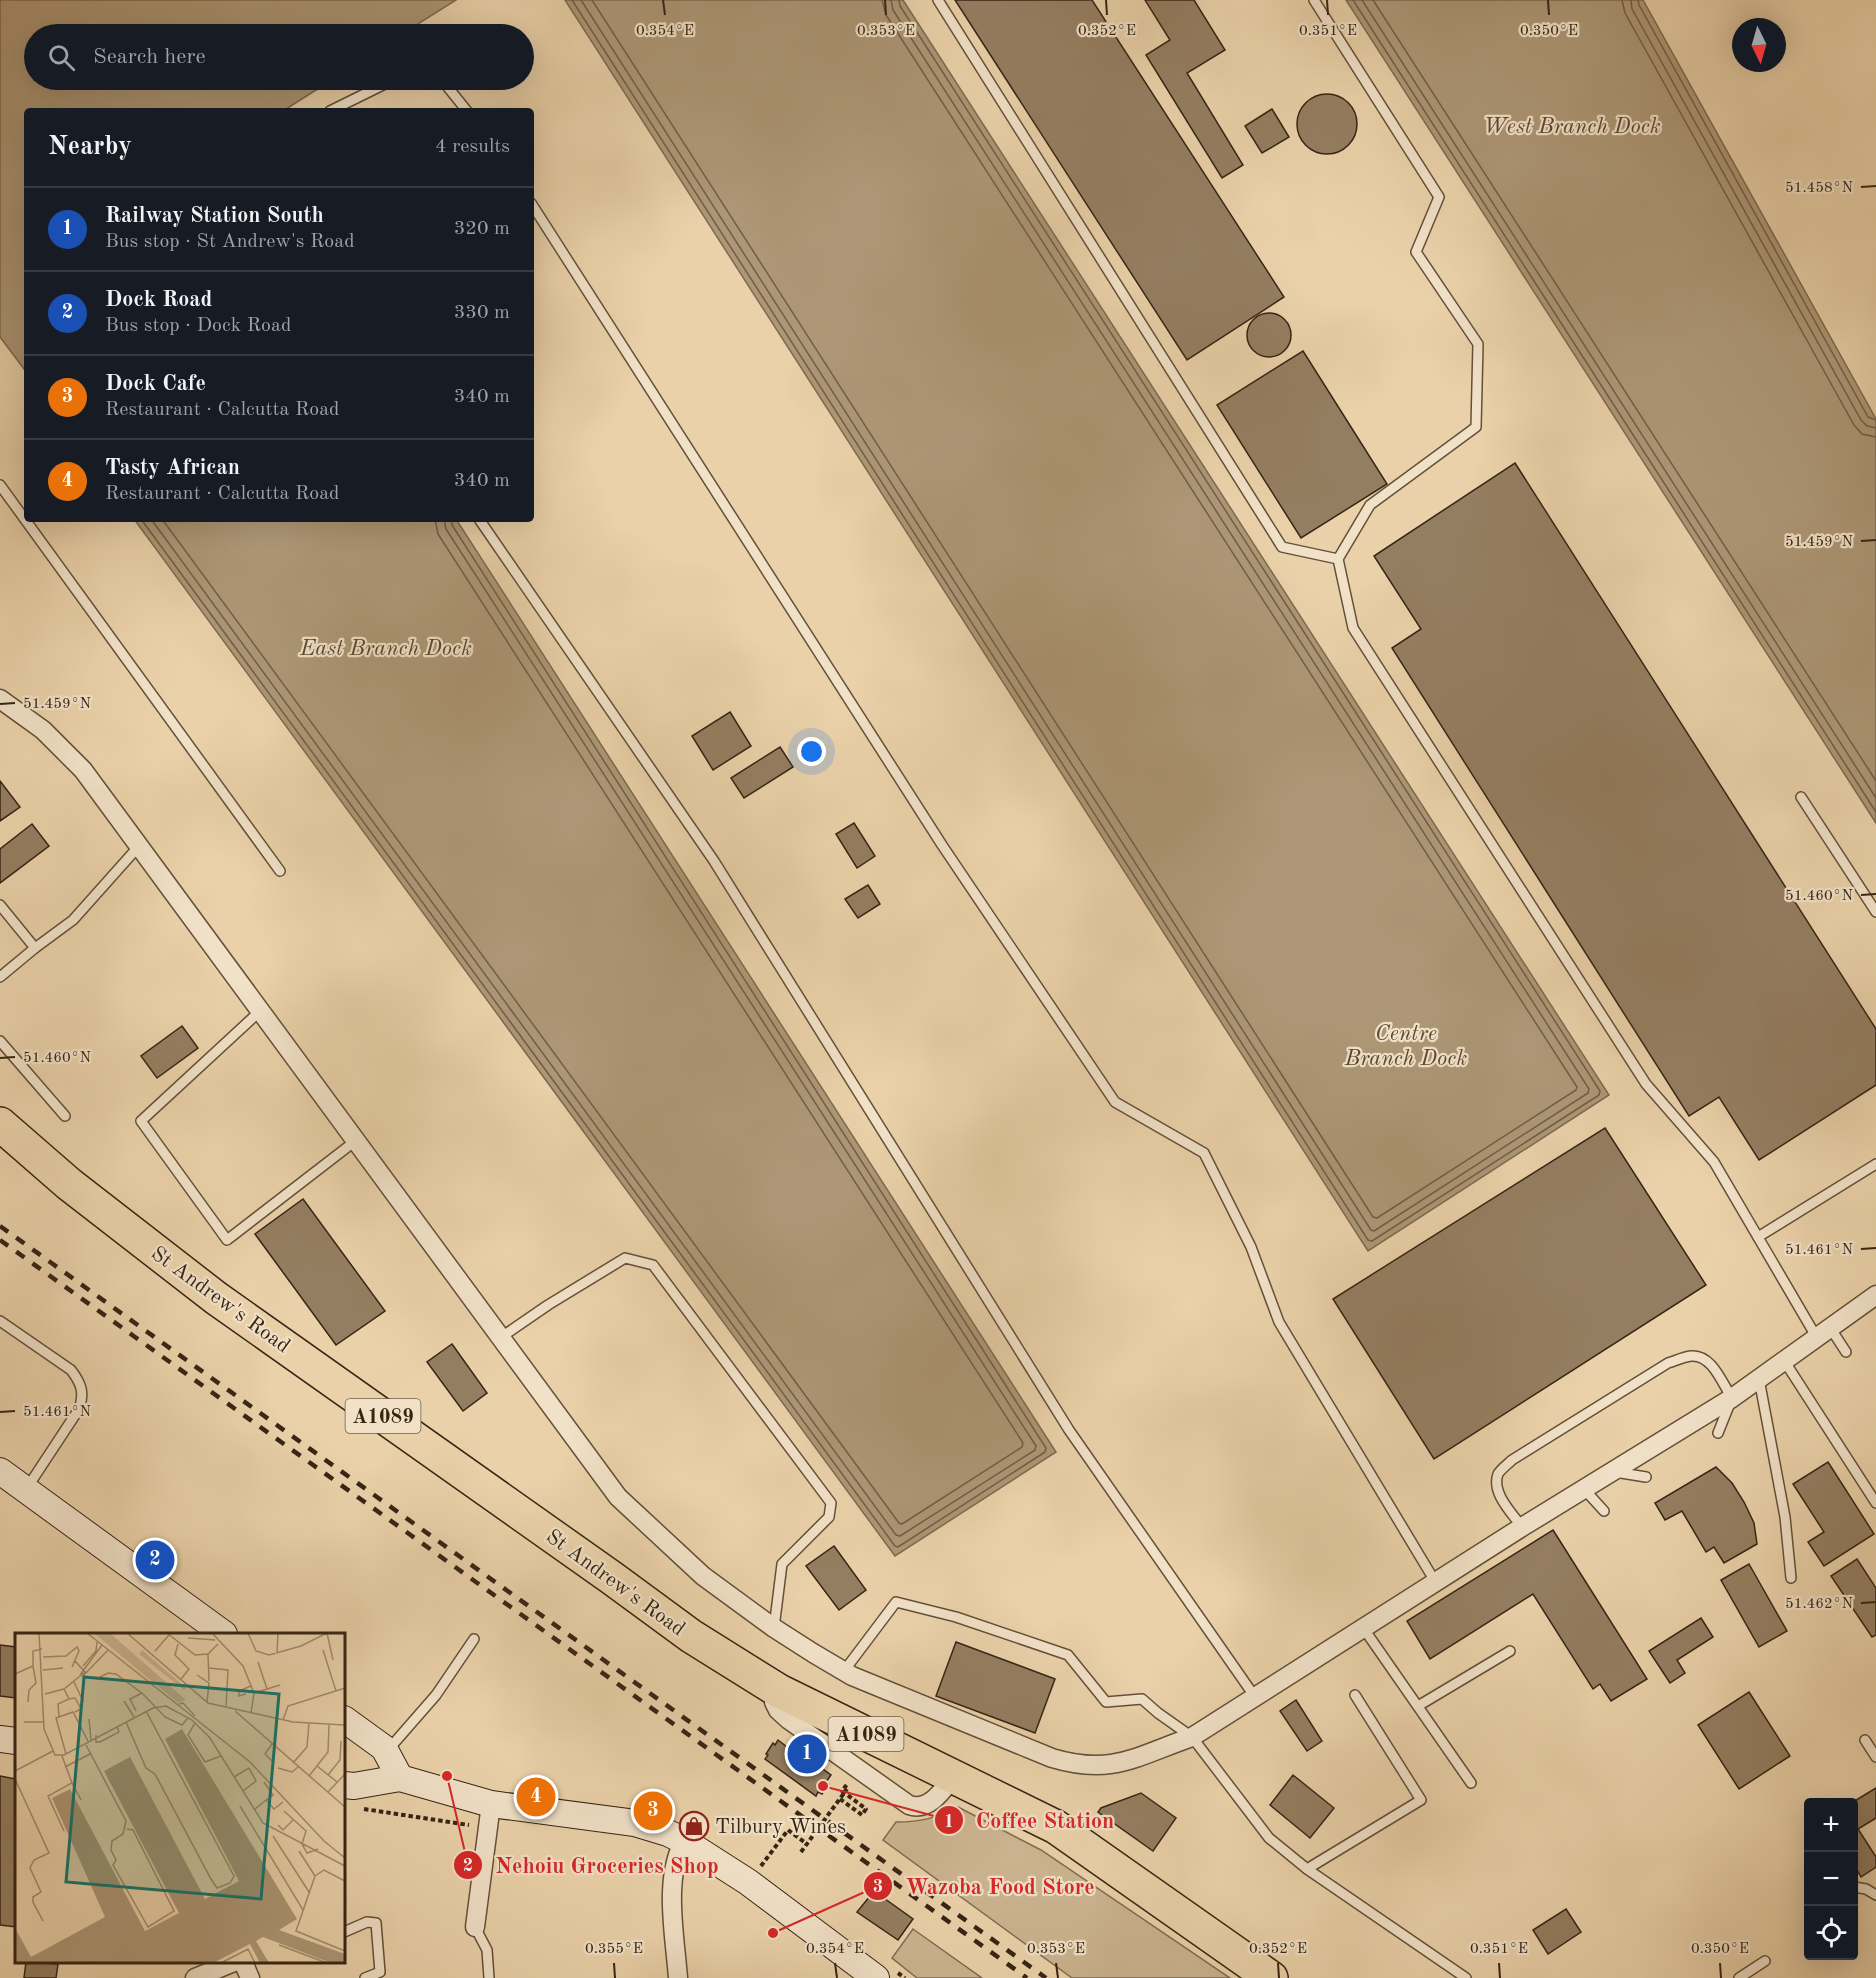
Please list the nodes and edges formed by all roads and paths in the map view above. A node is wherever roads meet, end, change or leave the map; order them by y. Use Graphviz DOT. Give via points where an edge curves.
graph roads {
  1 [pos="938,0"];
  2 [pos="1314,0"];
  3 [pos="373,90"];
  4 [pos="450,90"];
  5 [pos="336,108"];
  6 [pos="465,108"];
  7 [pos="534,207"];
  8 [pos="0,485"];
  9 [pos="24,518"];
  10 [pos="27,522"];
  11 [pos="481,522"];
  12 [pos="1338,559"];
  13 [pos="0,699"];
  14 [pos="1801,797"];
  15 [pos="139,846"];
  16 [pos="280,871"];
  17 [pos="0,905"];
  18 [pos="1876,912"];
  19 [pos="35,948"];
  20 [pos="0,977"];
  21 [pos="259,1012"];
  22 [pos="0,1041"];
  23 [pos="65,1116"];
  24 [pos="0,1124"];
  25 [pos="354,1142"];
  26 [pos="1876,1164"];
  27 [pos="1758,1237"];
  28 [pos="1876,1295"];
  29 [pos="0,1321"];
  30 [pos="1824,1334"];
  31 [pos="500,1338"];
  32 [pos="1846,1352"];
  33 [pos="1785,1362"];
  34 [pos="1760,1379"];
  35 [pos="1732,1398"];
  36 [pos="1718,1433"];
  37 [pos="0,1471"];
  38 [pos="1613,1472"];
  39 [pos="1646,1477"];
  40 [pos="1584,1489"];
  41 [pos="26,1490"];
  42 [pos="1876,1503"];
  43 [pos="1604,1511"];
  44 [pos="1522,1527"];
  45 [pos="1791,1578"];
  46 [pos="1436,1583"];
  47 [pos="774,1628"];
  48 [pos="1364,1629"];
  49 [pos="221,1633"];
  50 [pos="474,1639"];
  51 [pos="1510,1651"];
  52 [pos="844,1671"];
  53 [pos="779,1691"];
  54 [pos="1355,1695"];
  55 [pos="1255,1697"];
  56 [pos="1418,1706"];
  57 [pos="345,1720"];
  58 [pos="1192,1737"];
  59 [pos="0,1739"];
  60 [pos="1865,1740"];
  61 [pos="15,1741"];
  62 [pos="387,1751"];
  63 [pos="1876,1757"];
  64 [pos="953,1777"];
  65 [pos="400,1778"];
  66 [pos="1471,1783"];
  67 [pos="345,1785"];
  68 [pos="840,1799"];
  69 [pos="491,1804"];
  70 [pos="356,1808"];
  71 [pos="476,1826"];
  72 [pos="676,1837"];
  73 [pos="807,1844"];
  74 [pos="801,1852"];
  75 [pos="767,1857"];
  76 [pos="1307,1869"];
  77 [pos="1858,1888"];
  78 [pos="1876,1895"];
  79 [pos="475,1927"];
  80 [pos="345,1932"];
  81 [pos="1766,1961"];
  82 [pos="232,1963"];
  83 [pos="243,1963"];
  84 [pos="381,1975"];
  85 [pos="195,1978"];
  86 [pos="250,1978"];
  87 [pos="365,1978"];
  88 [pos="489,1978"];
  89 [pos="678,1978"];
  90 [pos="876,1978"];
  91 [pos="1271,1978"];
  92 [pos="1466,1978"];
  93 [pos="1739,1978"];
  1 -- 12 [label="lane" via="1282,548"];
  2 -- 12 [label="lane" via="1439,197 1416,252 1478,344 1476,426 1370,506"];
  3 -- 5 [label="lane"];
  4 -- 6 [label="lane"];
  7 -- 46 [label="lane" via="942,845 1115,1102 1204,1153 1251,1247 1279,1322"];
  8 -- 9 [label="lane"];
  10 -- 16 [label="lane"];
  11 -- 55 [label="lane" via="714,861 1069,1430"];
  12 -- 27 [label="lane" via="1353,628 1646,1084 1714,1162"];
  13 -- 15 [label="street" via="43,730 83,770"];
  14 -- 18 [label="lane"];
  15 -- 19 [label="lane" via="73,920"];
  15 -- 21 [label="street"];
  17 -- 19 [label="lane"];
  19 -- 20 [label="lane"];
  21 -- 25 [label="street"];
  21 -- 25 [label="lane" via="141,1121 227,1240"];
  22 -- 23 [label="lane"];
  24 -- 53 [label="highway, St Andrew's Road / A1089" via="69,1184 216,1298 691,1636"];
  25 -- 31 [label="street"];
  26 -- 27 [label="lane"];
  27 -- 30 [label="lane"];
  28 -- 30 [label="street"];
  29 -- 41 [label="lane" via="71,1370 82,1390 79,1409"];
  30 -- 32 [label="lane"];
  30 -- 33 [label="street"];
  31 -- 47 [label="street" via="618,1497 703,1576"];
  31 -- 47 [label="lane" via="624,1258 652,1265 831,1503 829,1517 782,1564"];
  33 -- 34 [label="street"];
  33 -- 42 [label="lane"];
  34 -- 35 [label="street"];
  34 -- 45 [label="lane" via="1785,1517"];
  35 -- 36 [label="lane"];
  35 -- 38 [label="street"];
  35 -- 44 [label="lane" via="1710,1363 1701,1357 1689,1356 1668,1363 1512,1460 1499,1472 1496,1485"];
  37 -- 41 [label="street"];
  38 -- 39 [label="lane"];
  38 -- 40 [label="street"];
  40 -- 43 [label="lane"];
  40 -- 44 [label="street"];
  41 -- 49 [label="street"];
  44 -- 46 [label="street"];
  46 -- 48 [label="street"];
  47 -- 52 [label="street"];
  48 -- 55 [label="street"];
  48 -- 56 [label="lane"];
  50 -- 62 [label="lane" via="436,1695"];
  51 -- 56 [label="lane"];
  52 -- 58 [label="street" via="1071,1764 1090,1766 1138,1759"];
  52 -- 58 [label="lane" via="896,1602 956,1617 1068,1655 1106,1702 1142,1699"];
  53 -- 64 [label="highway, St Andrew's Road / A1089"];
  53 -- 64 [label="street" via="774,1702 789,1720 909,1805 934,1800"];
  54 -- 76 [label="lane" via="1421,1800"];
  55 -- 58 [label="street"];
  56 -- 66 [label="lane"];
  57 -- 62 [label="street"];
  58 -- 76 [label="lane" via="1269,1838"];
  59 -- 61 [label="street"];
  60 -- 63 [label="lane"];
  62 -- 65 [label="street"];
  64 -- 91 [label="highway, St Andrew's Road / A1089" via="1056,1827"];
  65 -- 67 [label="street"];
  65 -- 69 [label="street"];
  68 -- 68 [label="path, bridge" via="845,1790 866,1809 862,1815"];
  68 -- 73 [label="path, bridge"];
  69 -- 72 [label="street" via="635,1823"];
  69 -- 79 [label="street"];
  70 -- 71 [label="path"];
  72 -- 89 [label="street" via="678,1852 672,1880"];
  72 -- 90 [label="street" via="748,1882"];
  73 -- 74 [label="path, bridge"];
  73 -- 75 [label="path" via="788,1830"];
  76 -- 92 [label="lane"];
  77 -- 78 [label="lane"];
  79 -- 88 [label="lane" via="487,1950"];
  80 -- 84 [label="lane" via="367,1922 376,1923"];
  81 -- 93 [label="lane"];
  82 -- 85 [label="street"];
  83 -- 86 [label="street"];
  84 -- 87 [label="lane"];
}
